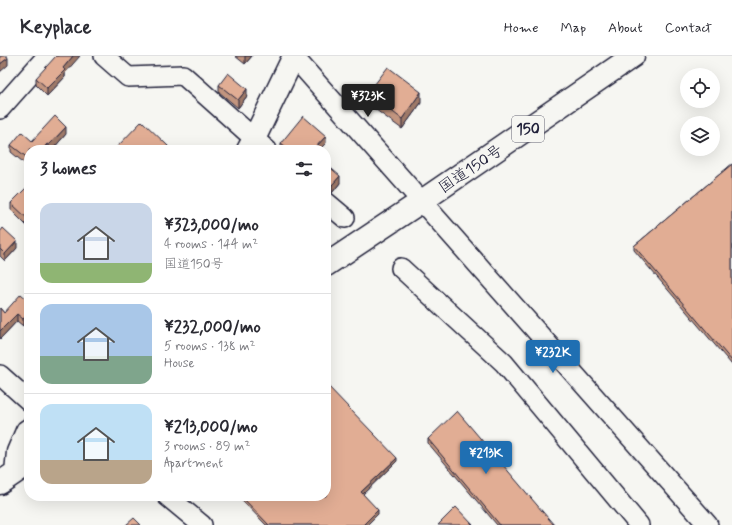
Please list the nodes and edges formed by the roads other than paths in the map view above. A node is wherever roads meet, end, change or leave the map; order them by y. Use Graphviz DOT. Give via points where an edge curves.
graph roads {
  1 [pos="47,56"];
  2 [pos="104,56"];
  3 [pos="294,56"];
  4 [pos="633,56"];
  5 [pos="0,109"];
  6 [pos="255,145"];
  7 [pos="256,145"];
  8 [pos="422,201"];
  9 [pos="331,206"];
  10 [pos="345,218"];
  11 [pos="331,262"];
  12 [pos="401,268"];
  13 [pos="0,375"];
  14 [pos="24,396"];
  15 [pos="24,438"];
  16 [pos="15,473"];
  17 [pos="173,501"];
  18 [pos="202,525"];
  19 [pos="639,525"];
  20 [pos="708,525"];
  1 -- 5 [label="street"];
  2 -- 6 [label="street" via="128,77 183,75"];
  3 -- 7 [label="highway"];
  3 -- 8 [label="street"];
  4 -- 8 [label="highway, 国道150号 / 150"];
  8 -- 11 [label="highway, 国道150号 / 150"];
  8 -- 20 [label="street"];
  9 -- 10 [label="street"];
  12 -- 19 [label="street" via="504,363"];
  13 -- 14 [label="street"];
  15 -- 16 [label="highway" via="18,452"];
  17 -- 18 [label="street"];
}
